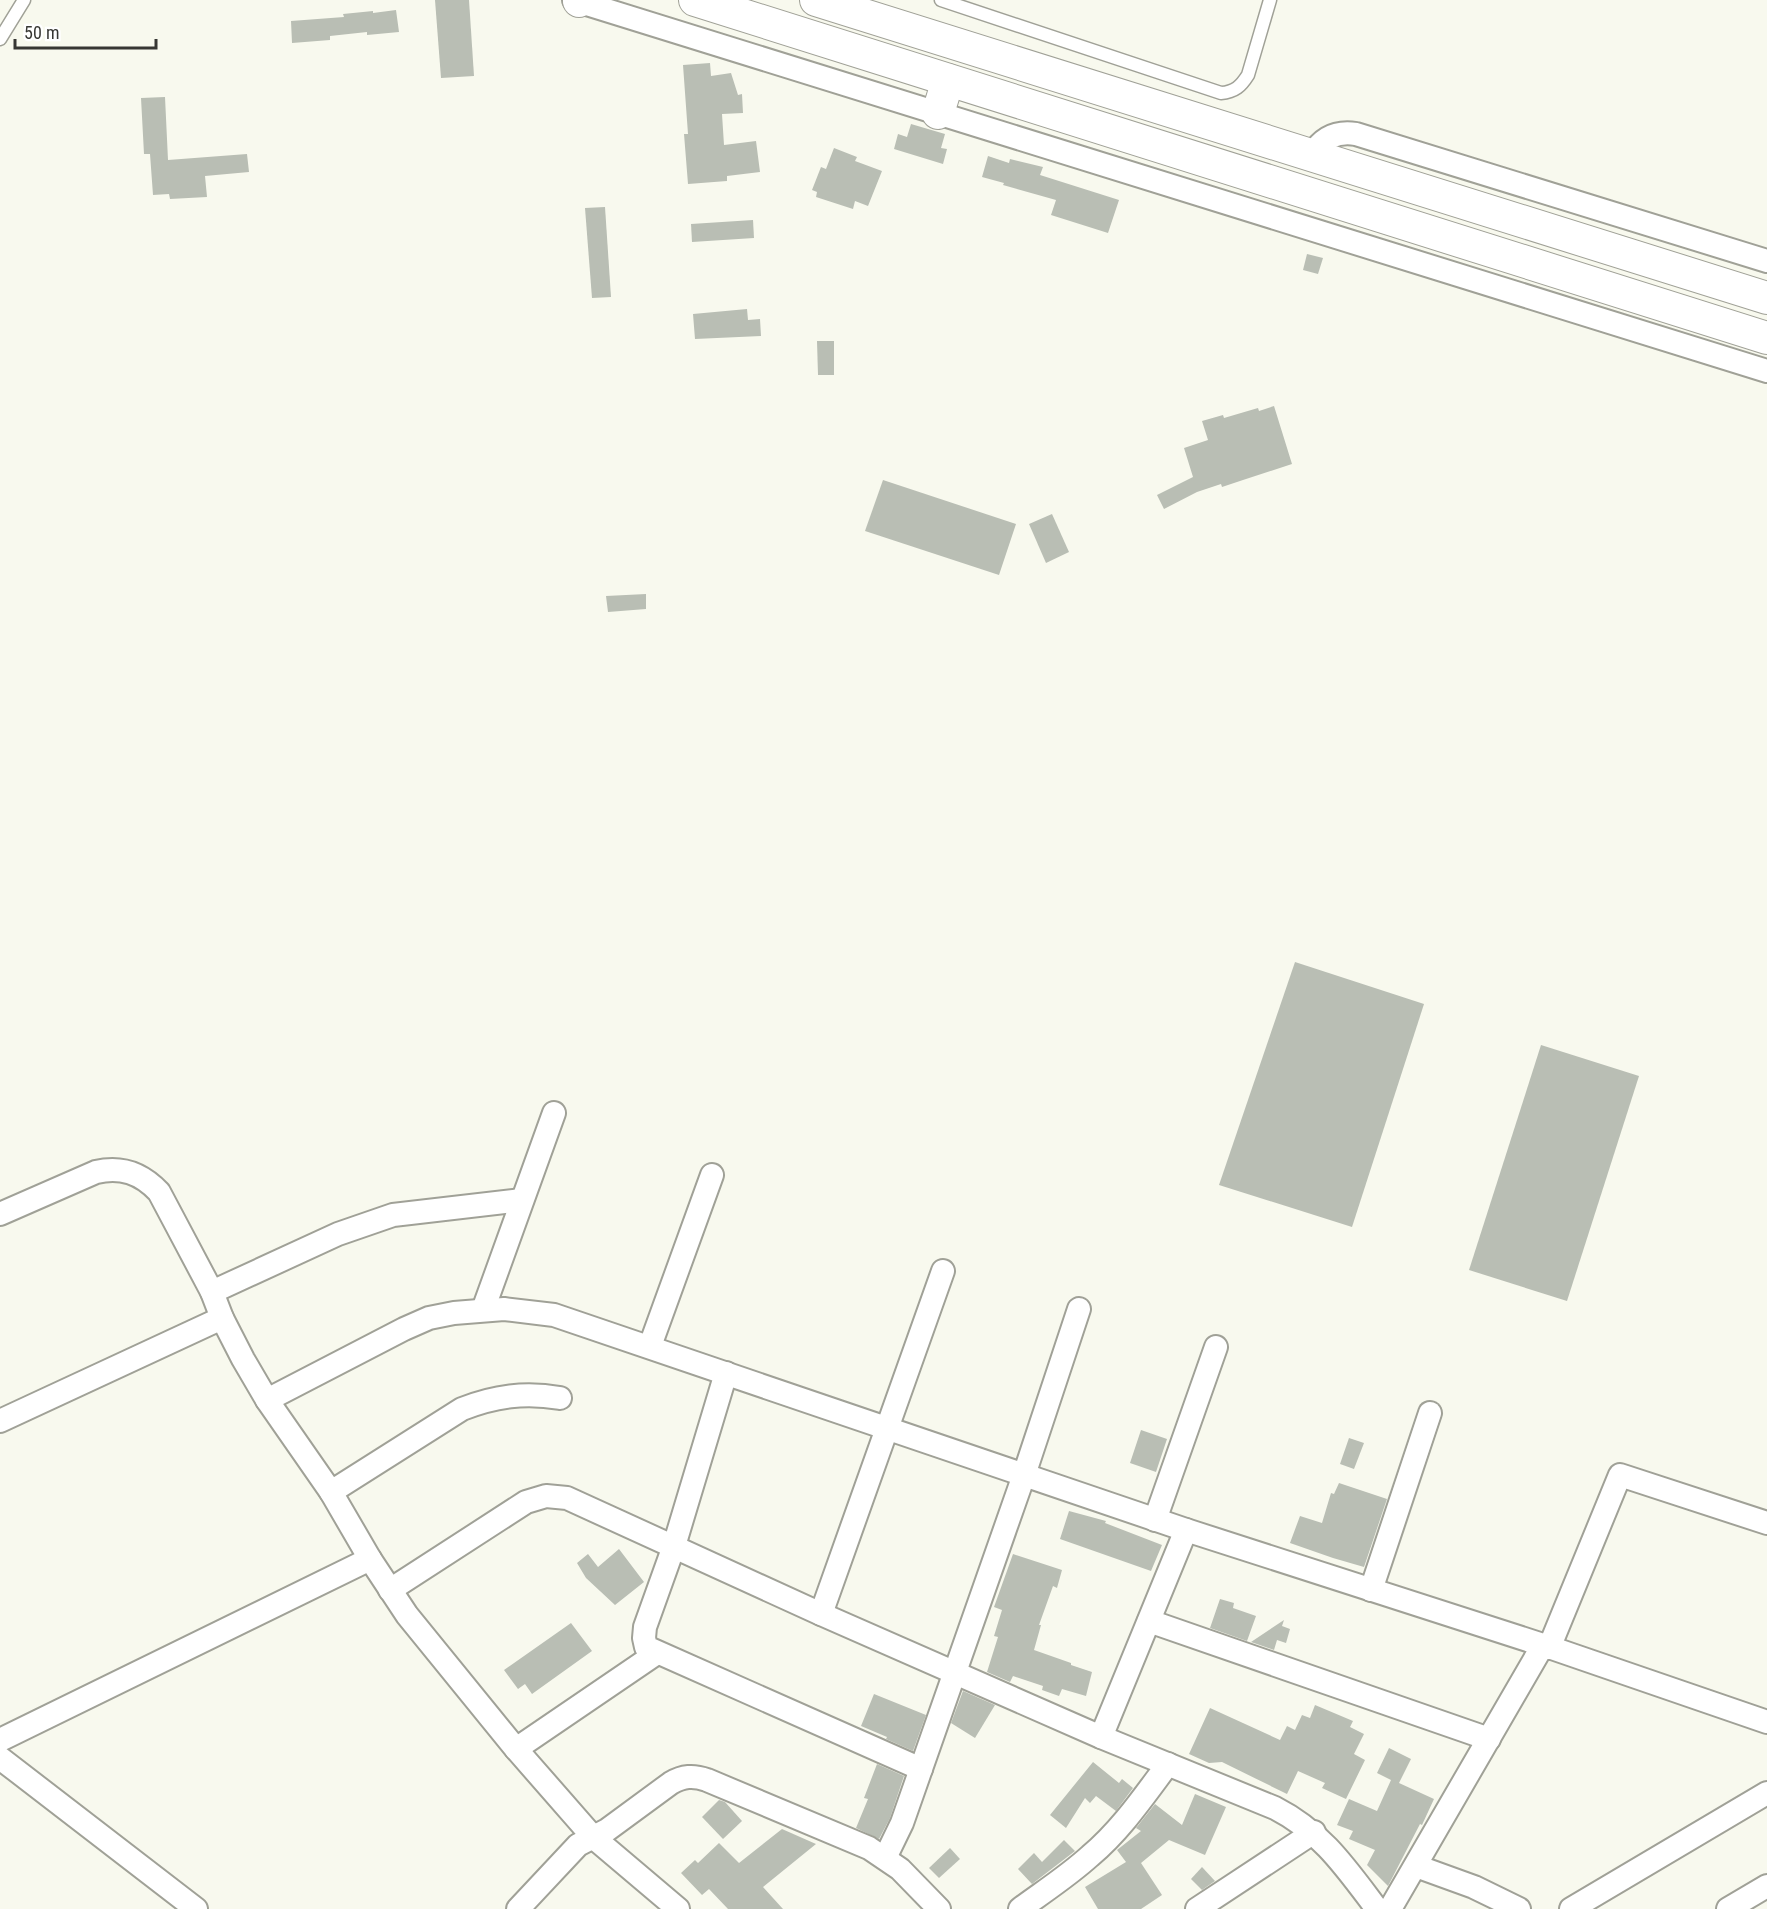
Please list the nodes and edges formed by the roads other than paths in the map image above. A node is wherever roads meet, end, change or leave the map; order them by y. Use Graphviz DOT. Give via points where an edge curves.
graph roads {
  1 [pos="24,0"];
  2 [pos="578,0"];
  3 [pos="694,0"];
  4 [pos="816,0"];
  5 [pos="941,0"];
  6 [pos="1270,0"];
  7 [pos="0,39"];
  8 [pos="948,80"];
  9 [pos="938,113"];
  10 [pos="1312,155"];
  11 [pos="1767,261"];
  12 [pos="1767,298"];
  13 [pos="1767,338"];
  14 [pos="1767,371"];
  15 [pos="554,1113"];
  16 [pos="712,1175"];
  17 [pos="522,1200"];
  18 [pos="0,1215"];
  19 [pos="943,1271"];
  20 [pos="212,1292"];
  21 [pos="1079,1309"];
  22 [pos="483,1310"];
  23 [pos="222,1318"];
  24 [pos="650,1346"];
  25 [pos="1216,1347"];
  26 [pos="726,1373"];
  27 [pos="560,1398"];
  28 [pos="267,1400"];
  29 [pos="1430,1413"];
  30 [pos="0,1421"];
  31 [pos="887,1429"];
  32 [pos="1024,1475"];
  33 [pos="331,1492"];
  34 [pos="1155,1520"];
  35 [pos="1767,1522"];
  36 [pos="1186,1530"];
  37 [pos="674,1546"];
  38 [pos="370,1559"];
  39 [pos="390,1590"];
  40 [pos="1371,1590"];
  41 [pos="821,1614"];
  42 [pos="1149,1621"];
  43 [pos="1546,1646"];
  44 [pos="657,1653"];
  45 [pos="955,1673"];
  46 [pos="1767,1722"];
  47 [pos="1101,1737"];
  48 [pos="1489,1739"];
  49 [pos="0,1740"];
  50 [pos="516,1749"];
  51 [pos="0,1758"];
  52 [pos="1168,1764"];
  53 [pos="921,1769"];
  54 [pos="1767,1793"];
  55 [pos="1314,1832"];
  56 [pos="593,1837"];
  57 [pos="885,1858"];
  58 [pos="1416,1866"];
  59 [pos="1767,1886"];
  60 [pos="1201,1908"];
  61 [pos="195,1909"];
  62 [pos="518,1909"];
  63 [pos="678,1909"];
  64 [pos="939,1909"];
  65 [pos="1020,1909"];
  66 [pos="1377,1909"];
  67 [pos="1390,1909"];
  68 [pos="1519,1909"];
  69 [pos="1571,1909"];
  70 [pos="1728,1909"];
  1 -- 7 [label="lane"];
  2 -- 9 [label="street"];
  3 -- 8 [label="main road"];
  4 -- 10 [label="main road"];
  5 -- 6 [label="lane" via="1221,93 1237,89 1248,75"];
  8 -- 9 [label="main road"];
  8 -- 13 [label="main road"];
  9 -- 14 [label="street"];
  10 -- 11 [label="street" via="1330,136 1356,135"];
  10 -- 12 [label="main road"];
  15 -- 17 [label="street"];
  16 -- 24 [label="street"];
  17 -- 20 [label="street" via="384,1218 338,1233"];
  17 -- 22 [label="street"];
  18 -- 20 [label="street" via="96,1172 118,1169 136,1174 159,1192"];
  19 -- 31 [label="street"];
  20 -- 23 [label="street"];
  21 -- 32 [label="street"];
  22 -- 24 [label="street" via="554,1315"];
  22 -- 28 [label="street" via="429,1318"];
  23 -- 28 [label="street"];
  23 -- 30 [label="street"];
  24 -- 26 [label="street"];
  25 -- 34 [label="street"];
  26 -- 31 [label="street"];
  26 -- 37 [label="street"];
  27 -- 33 [label="street" via="519,1395 490,1399 462,1409"];
  28 -- 33 [label="street"];
  29 -- 40 [label="street"];
  31 -- 32 [label="street"];
  31 -- 41 [label="street"];
  32 -- 34 [label="street"];
  32 -- 45 [label="street"];
  33 -- 38 [label="street"];
  34 -- 36 [label="street"];
  35 -- 43 [label="street" via="1620,1475"];
  36 -- 40 [label="street"];
  36 -- 42 [label="street"];
  37 -- 39 [label="street" via="567,1498 546,1496 517,1507"];
  37 -- 41 [label="street"];
  37 -- 44 [label="street" via="645,1627 646,1647"];
  38 -- 39 [label="street"];
  38 -- 49 [label="street"];
  39 -- 50 [label="street"];
  40 -- 43 [label="street"];
  41 -- 45 [label="street"];
  42 -- 47 [label="street"];
  42 -- 48 [label="street"];
  43 -- 46 [label="street"];
  43 -- 48 [label="street"];
  44 -- 50 [label="street"];
  44 -- 53 [label="street"];
  45 -- 47 [label="street"];
  45 -- 53 [label="street"];
  47 -- 52 [label="street"];
  48 -- 58 [label="street"];
  50 -- 56 [label="street"];
  51 -- 61 [label="street"];
  52 -- 55 [label="street" via="1275,1808"];
  52 -- 65 [label="street" via="1106,1841"];
  53 -- 57 [label="street"];
  54 -- 69 [label="street"];
  55 -- 60 [label="street"];
  55 -- 66 [label="street"];
  56 -- 57 [label="street" via="679,1779 694,1776"];
  56 -- 62 [label="street" via="578,1845"];
  56 -- 63 [label="street"];
  57 -- 64 [label="street"];
  58 -- 67 [label="street"];
  58 -- 68 [label="street"];
  59 -- 70 [label="street"];
}
